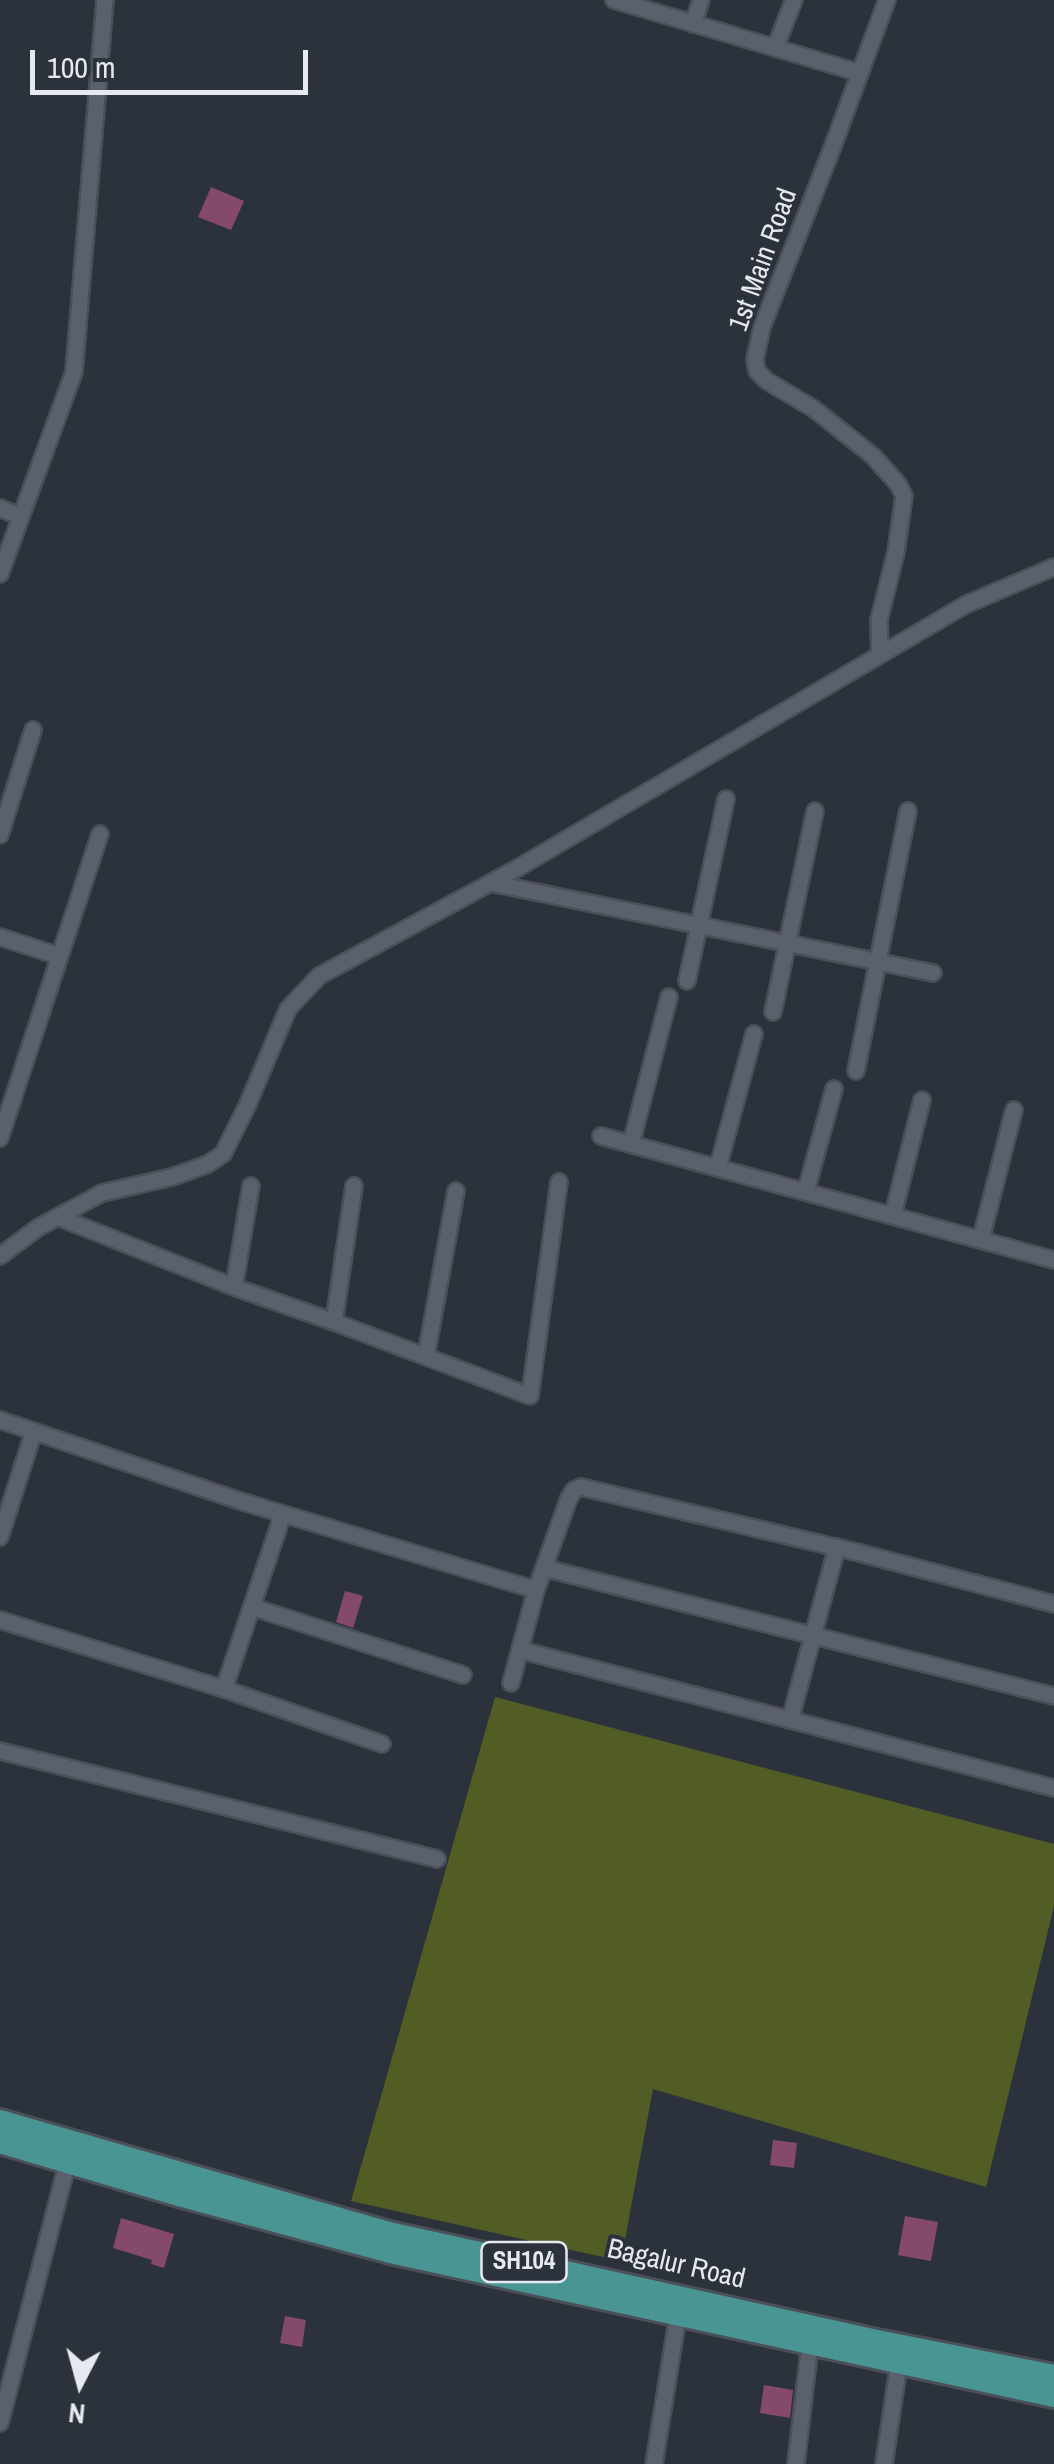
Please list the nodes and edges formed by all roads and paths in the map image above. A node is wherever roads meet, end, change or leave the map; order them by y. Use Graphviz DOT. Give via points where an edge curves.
graph roads {
  1 [pos="104,0"];
  2 [pos="614,0"];
  3 [pos="702,0"];
  4 [pos="794,0"];
  5 [pos="887,0"];
  6 [pos="693,24"];
  7 [pos="775,48"];
  8 [pos="860,73"];
  9 [pos="0,508"];
  10 [pos="21,517"];
  11 [pos="1054,567"];
  12 [pos="0,574"];
  13 [pos="880,655"];
  14 [pos="33,730"];
  15 [pos="726,799"];
  16 [pos="815,811"];
  17 [pos="908,811"];
  18 [pos="0,834"];
  19 [pos="100,834"];
  20 [pos="490,883"];
  21 [pos="698,924"];
  22 [pos="0,938"];
  23 [pos="786,942"];
  24 [pos="59,956"];
  25 [pos="878,961"];
  26 [pos="932,973"];
  27 [pos="687,981"];
  28 [pos="670,997"];
  29 [pos="772,1012"];
  30 [pos="754,1034"];
  31 [pos="856,1071"];
  32 [pos="834,1089"];
  33 [pos="922,1100"];
  34 [pos="1014,1110"];
  35 [pos="602,1136"];
  36 [pos="0,1138"];
  37 [pos="632,1144"];
  38 [pos="718,1168"];
  39 [pos="559,1182"];
  40 [pos="252,1186"];
  41 [pos="354,1186"];
  42 [pos="456,1191"];
  43 [pos="806,1192"];
  44 [pos="893,1216"];
  45 [pos="58,1217"];
  46 [pos="980,1240"];
  47 [pos="0,1256"];
  48 [pos="1054,1260"];
  49 [pos="234,1287"];
  50 [pos="334,1322"];
  51 [pos="426,1356"];
  52 [pos="0,1420"];
  53 [pos="34,1431"];
  54 [pos="283,1514"];
  55 [pos="0,1538"];
  56 [pos="836,1547"];
  57 [pos="544,1568"];
  58 [pos="536,1590"];
  59 [pos="1054,1604"];
  60 [pos="252,1607"];
  61 [pos="0,1620"];
  62 [pos="812,1635"];
  63 [pos="520,1650"];
  64 [pos="463,1675"];
  65 [pos="511,1683"];
  66 [pos="224,1689"];
  67 [pos="1054,1696"];
  68 [pos="790,1720"];
  69 [pos="382,1744"];
  70 [pos="0,1750"];
  71 [pos="1054,1788"];
  72 [pos="437,1859"];
  73 [pos="0,2121"];
  74 [pos="0,2142"];
  75 [pos="68,2161"];
  76 [pos="634,2296"];
  77 [pos="678,2315"];
  78 [pos="810,2344"];
  79 [pos="899,2363"];
  80 [pos="1054,2376"];
  81 [pos="1054,2396"];
  82 [pos="0,2423"];
  83 [pos="654,2464"];
  84 [pos="796,2464"];
  85 [pos="884,2464"];
  1 -- 10 [label="street" via="74,372"];
  2 -- 6 [label="street"];
  3 -- 6 [label="street"];
  4 -- 7 [label="street"];
  5 -- 8 [label="street, 1st Main Road"];
  6 -- 7 [label="street"];
  7 -- 8 [label="street"];
  8 -- 13 [label="street, 1st Main Road" via="755,359 767,381 814,408 873,456 904,496 879,620"];
  9 -- 10 [label="street"];
  10 -- 12 [label="street"];
  11 -- 13 [label="street" via="965,604"];
  13 -- 20 [label="street"];
  14 -- 18 [label="street"];
  15 -- 21 [label="street"];
  16 -- 23 [label="street"];
  17 -- 25 [label="street"];
  19 -- 24 [label="street"];
  20 -- 21 [label="street"];
  20 -- 45 [label="street" via="319,976 288,1009 223,1154 172,1177 102,1193"];
  21 -- 23 [label="street"];
  21 -- 27 [label="street"];
  22 -- 24 [label="street"];
  23 -- 25 [label="street"];
  23 -- 29 [label="street"];
  24 -- 36 [label="street"];
  25 -- 26 [label="street"];
  25 -- 31 [label="street"];
  28 -- 37 [label="street"];
  30 -- 38 [label="street"];
  32 -- 43 [label="street"];
  33 -- 44 [label="street"];
  34 -- 46 [label="street"];
  35 -- 37 [label="street"];
  37 -- 38 [label="street"];
  38 -- 43 [label="street"];
  39 -- 51 [label="street" via="530,1396"];
  40 -- 49 [label="street"];
  41 -- 50 [label="street"];
  42 -- 51 [label="street"];
  43 -- 44 [label="street"];
  44 -- 46 [label="street"];
  45 -- 47 [label="street"];
  45 -- 49 [label="street"];
  46 -- 48 [label="street"];
  49 -- 50 [label="street"];
  50 -- 51 [label="street"];
  52 -- 53 [label="street"];
  53 -- 54 [label="street"];
  53 -- 55 [label="street"];
  54 -- 58 [label="street"];
  54 -- 60 [label="street"];
  56 -- 57 [label="street" via="580,1487 569,1498"];
  56 -- 59 [label="street"];
  56 -- 62 [label="street"];
  57 -- 58 [label="street"];
  57 -- 62 [label="street"];
  58 -- 63 [label="street"];
  60 -- 64 [label="street"];
  60 -- 66 [label="street"];
  61 -- 66 [label="street"];
  62 -- 67 [label="street"];
  62 -- 68 [label="street"];
  63 -- 65 [label="street"];
  63 -- 68 [label="street"];
  66 -- 69 [label="street"];
  68 -- 71 [label="street"];
  70 -- 72 [label="street"];
  73 -- 76 [label="main road, Bagalur Road / SH104"];
  74 -- 75 [label="main road, Bagalur Road / SH104"];
  75 -- 76 [label="main road, Bagalur Road / SH104" via="390,2252"];
  75 -- 82 [label="street"];
  76 -- 77 [label="main road, Bagalur Road / SH104"];
  76 -- 80 [label="main road, Bagalur Road / SH104"];
  77 -- 78 [label="main road, Bagalur Road / SH104"];
  77 -- 83 [label="street"];
  78 -- 79 [label="main road, Bagalur Road / SH104"];
  78 -- 84 [label="street"];
  79 -- 81 [label="main road, Bagalur Road / SH104"];
  79 -- 85 [label="street"];
}
